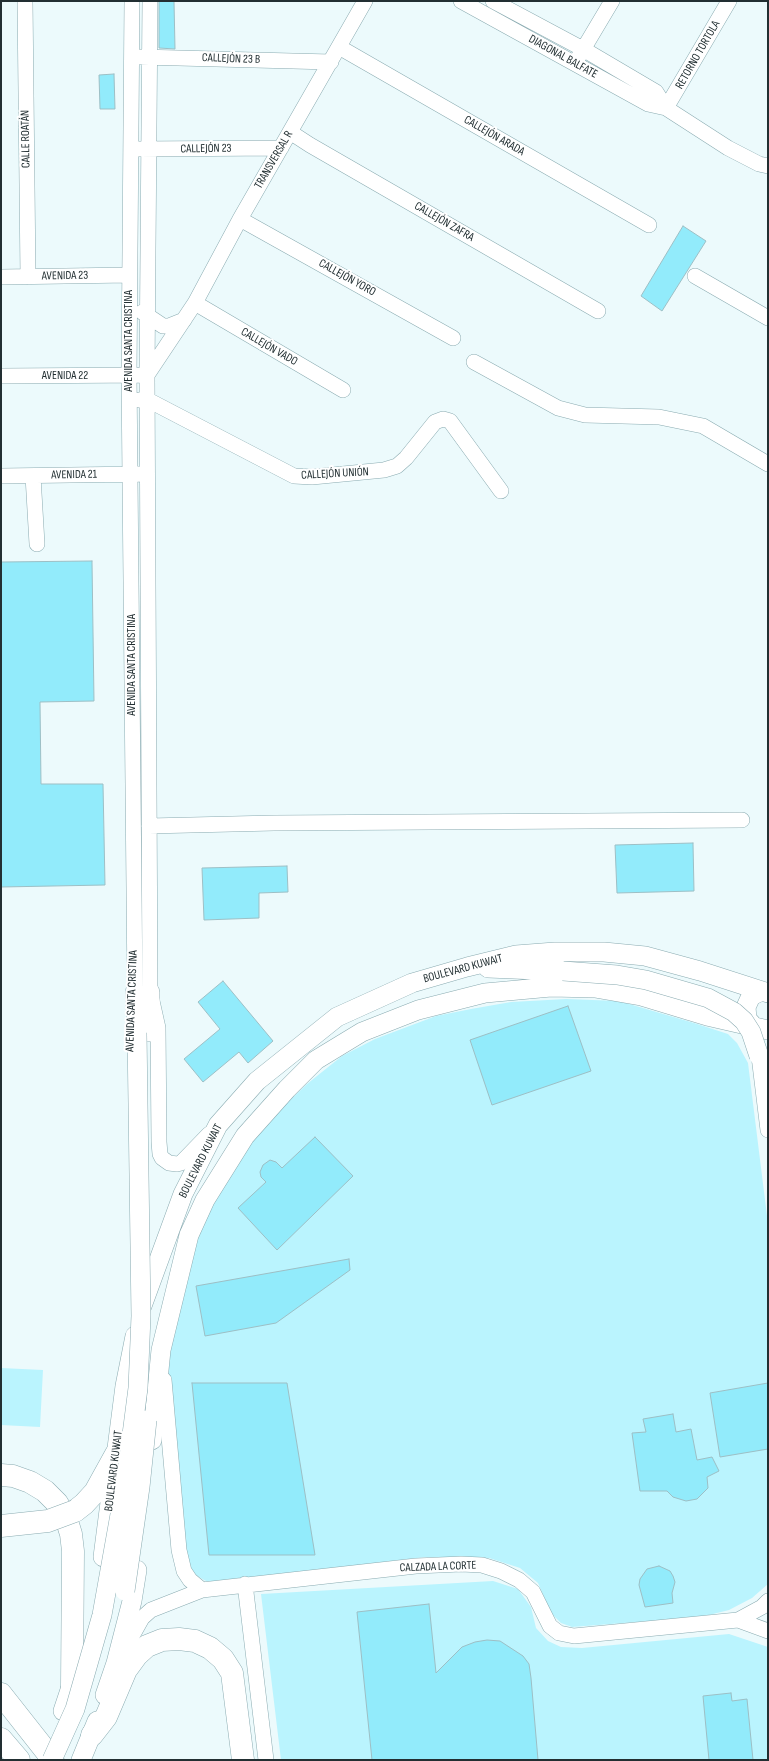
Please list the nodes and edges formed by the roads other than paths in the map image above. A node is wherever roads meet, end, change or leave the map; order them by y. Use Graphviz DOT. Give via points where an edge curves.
graph roads {
  1 [pos="25,1"];
  2 [pos="132,1"];
  3 [pos="150,1"];
  4 [pos="365,1"];
  5 [pos="461,1"];
  6 [pos="612,1"];
  7 [pos="729,1"];
  8 [pos="499,2"];
  9 [pos="493,19"];
  10 [pos="339,47"];
  11 [pos="583,49"];
  12 [pos="149,57"];
  13 [pos="132,58"];
  14 [pos="331,62"];
  15 [pos="575,63"];
  16 [pos="666,108"];
  17 [pos="290,132"];
  18 [pos="281,148"];
  19 [pos="149,149"];
  20 [pos="130,150"];
  21 [pos="768,166"];
  22 [pos="240,219"];
  23 [pos="648,225"];
  24 [pos="129,275"];
  25 [pos="695,276"];
  26 [pos="1,277"];
  27 [pos="28,277"];
  28 [pos="195,304"];
  29 [pos="129,306"];
  30 [pos="598,311"];
  31 [pos="147,315"];
  32 [pos="768,318"];
  33 [pos="184,320"];
  34 [pos="453,338"];
  35 [pos="474,362"];
  36 [pos="129,375"];
  37 [pos="147,375"];
  38 [pos="1,376"];
  39 [pos="343,390"];
  40 [pos="129,399"];
  41 [pos="148,400"];
  42 [pos="768,464"];
  43 [pos="130,474"];
  44 [pos="148,474"];
  45 [pos="1,476"];
  46 [pos="33,476"];
  47 [pos="501,491"];
  48 [pos="37,544"];
  49 [pos="742,820"];
  50 [pos="149,826"];
  51 [pos="467,967"];
  52 [pos="556,971"];
  53 [pos="716,976"];
  54 [pos="142,992"];
  55 [pos="765,992"];
  56 [pos="485,993"];
  57 [pos="708,1016"];
  58 [pos="761,1029"];
  59 [pos="144,1032"];
  60 [pos="759,1056"];
  61 [pos="218,1125"];
  62 [pos="768,1130"];
  63 [pos="136,1328"];
  64 [pos="161,1350"];
  65 [pos="116,1454"];
  66 [pos="1,1475"];
  67 [pos="1,1526"];
  68 [pos="245,1584"];
  69 [pos="202,1590"];
  70 [pos="768,1601"];
  71 [pos="738,1620"];
  72 [pos="768,1631"];
  73 [pos="120,1643"];
  74 [pos="116,1663"];
  75 [pos="72,1686"];
  76 [pos="1,1694"];
  77 [pos="1,1739"];
  78 [pos="87,1746"];
  79 [pos="1,1755"];
  80 [pos="9,1760"];
  81 [pos="19,1760"];
  82 [pos="40,1760"];
  83 [pos="53,1760"];
  84 [pos="243,1760"];
  85 [pos="266,1760"];
  1 -- 27 [label="street, CALLE ROATÁN"];
  2 -- 13 [label="street, AVENIDA SANTA CRISTINA"];
  3 -- 12 [label="street, AVENIDA SANTA CRISTINA"];
  4 -- 10 [label="street, TRANSVERSAL R"];
  5 -- 9 [label="street, DIAGONAL BALFATE"];
  6 -- 11 [label="street"];
  7 -- 16 [label="street, RETORNO TORTOLA"];
  8 -- 9 [label="street"];
  8 -- 11 [label="street, DIAGONAL BALFATE"];
  9 -- 15 [label="street, DIAGONAL BALFATE"];
  10 -- 14 [label="street, TRANSVERSAL R"];
  10 -- 23 [label="street, CALLEJÓN ARADA"];
  11 -- 15 [label="street"];
  11 -- 16 [label="street, DIAGONAL BALFATE" via="656,92"];
  12 -- 13 [label="street, CALLEJÓN 23 B"];
  12 -- 14 [label="street, CALLEJÓN 23 B"];
  12 -- 19 [label="street, AVENIDA SANTA CRISTINA"];
  13 -- 20 [label="street, AVENIDA SANTA CRISTINA"];
  14 -- 17 [label="street, TRANSVERSAL R"];
  15 -- 16 [label="street, DIAGONAL BALFATE" via="648,104"];
  16 -- 21 [label="street, DIAGONAL BALFATE" via="728,148"];
  17 -- 18 [label="street, TRANSVERSAL R"];
  17 -- 30 [label="street, CALLEJÓN ZAFRA"];
  18 -- 19 [label="street, CALLEJÓN 23"];
  18 -- 22 [label="street, TRANSVERSAL R"];
  19 -- 20 [label="street, CALLEJÓN 23"];
  19 -- 31 [label="street, AVENIDA SANTA CRISTINA"];
  20 -- 24 [label="street, AVENIDA SANTA CRISTINA"];
  22 -- 28 [label="street, TRANSVERSAL R"];
  22 -- 34 [label="street, CALLEJÓN YORO"];
  24 -- 27 [label="street, AVENIDA 23"];
  24 -- 29 [label="street, AVENIDA SANTA CRISTINA"];
  25 -- 32 [label="street"];
  26 -- 27 [label="street, AVENIDA 23"];
  28 -- 33 [label="street, TRANSVERSAL R"];
  28 -- 39 [label="street, CALLEJÓN VADO"];
  29 -- 31 [label="street"];
  29 -- 36 [label="street, AVENIDA SANTA CRISTINA"];
  31 -- 33 [label="street" via="163,326"];
  31 -- 37 [label="street, AVENIDA SANTA CRISTINA"];
  33 -- 37 [label="street, TRANSVERSAL R"];
  35 -- 42 [label="street" via="558,408 585,415 659,417 703,426"];
  36 -- 37 [label="street"];
  36 -- 38 [label="street, AVENIDA 22"];
  36 -- 40 [label="street, AVENIDA SANTA CRISTINA"];
  37 -- 41 [label="street, AVENIDA SANTA CRISTINA"];
  40 -- 41 [label="street, CALLEJÓN UNIÓN"];
  40 -- 43 [label="street, AVENIDA SANTA CRISTINA"];
  41 -- 44 [label="street, AVENIDA SANTA CRISTINA"];
  41 -- 47 [label="street, CALLEJÓN UNIÓN" via="300,477 384,470 397,466 435,422 443,419 450,421"];
  43 -- 44 [label="street, AVENIDA 21"];
  43 -- 46 [label="street, AVENIDA 21"];
  43 -- 54 [label="street, AVENIDA SANTA CRISTINA"];
  44 -- 50 [label="street, AVENIDA SANTA CRISTINA"];
  45 -- 46 [label="street, AVENIDA 21"];
  46 -- 48 [label="street"];
  49 -- 50 [label="street"];
  50 -- 54 [label="street, AVENIDA SANTA CRISTINA"];
  51 -- 52 [label="main road"];
  51 -- 53 [label="main road, BOULEVARD KUWAIT" via="516,955 604,952 645,956"];
  51 -- 61 [label="main road, BOULEVARD KUWAIT" via="412,983 337,1017 257,1081"];
  52 -- 56 [label="main road"];
  52 -- 60 [label="main road, bridge" via="603,973 646,980 708,998 734,1012 744,1021 751,1032"];
  53 -- 55 [label="main road, BOULEVARD KUWAIT"];
  53 -- 57 [label="main road" via="724,988 724,1001 719,1009"];
  54 -- 59 [label="main road"];
  54 -- 61 [label="street, AVENIDA SANTA CRISTINA" via="158,1028 158,1142 162,1158 169,1164 181,1163"];
  54 -- 63 [label="street, AVENIDA SANTA CRISTINA" via="130,1031"];
  55 -- 58 [label="main road" via="751,996 746,1007 747,1019"];
  56 -- 57 [label="main road, BOULEVARD KUWAIT" via="551,987 595,988 641,996"];
  56 -- 64 [label="main road, BOULEVARD KUWAIT" via="418,1010 362,1032 316,1060 286,1089 245,1136 205,1200 189,1235"];
  57 -- 58 [label="main road, BOULEVARD KUWAIT"];
  59 -- 73 [label="main road, bridge" via="152,1233 150,1388 140,1487 124,1591"];
  59 -- 83 [label="main road, bridge" via="141,1316 137,1395 126,1481 102,1615 75,1709"];
  60 -- 62 [label="street"];
  61 -- 63 [label="main road, BOULEVARD KUWAIT" via="183,1194"];
  63 -- 65 [label="main road, BOULEVARD KUWAIT"];
  64 -- 69 [label="street" via="179,1550 184,1571"];
  64 -- 73 [label="main road, BOULEVARD KUWAIT" via="132,1601"];
  65 -- 67 [label="highway, bridge" via="95,1492 74,1511 36,1523"];
  65 -- 75 [label="main road, BOULEVARD KUWAIT" via="94,1612"];
  66 -- 75 [label="highway" via="14,1476 44,1491 57,1503 72,1534"];
  68 -- 69 [label="street, CALZADA LA CORTE"];
  68 -- 71 [label="street, CALZADA LA CORTE" via="416,1566 482,1565 501,1571 524,1584 533,1592 550,1626 567,1635"];
  68 -- 85 [label="street"];
  69 -- 74 [label="street, CALZADA LA CORTE" via="151,1610 142,1618"];
  70 -- 71 [label="street, CALZADA LA CORTE"];
  71 -- 72 [label="street, CALZADA LA CORTE"];
  73 -- 74 [label="main road, BOULEVARD KUWAIT"];
  74 -- 78 [label="main road, BOULEVARD KUWAIT"];
  75 -- 82 [label="main road, BOULEVARD KUWAIT"];
  76 -- 83 [label="highway"];
  77 -- 81 [label="highway"];
  78 -- 84 [label="highway" via="106,1717 126,1670 137,1655 147,1646 162,1640 178,1639 195,1641 210,1648 232,1673"];
  79 -- 80 [label="highway"];
}
